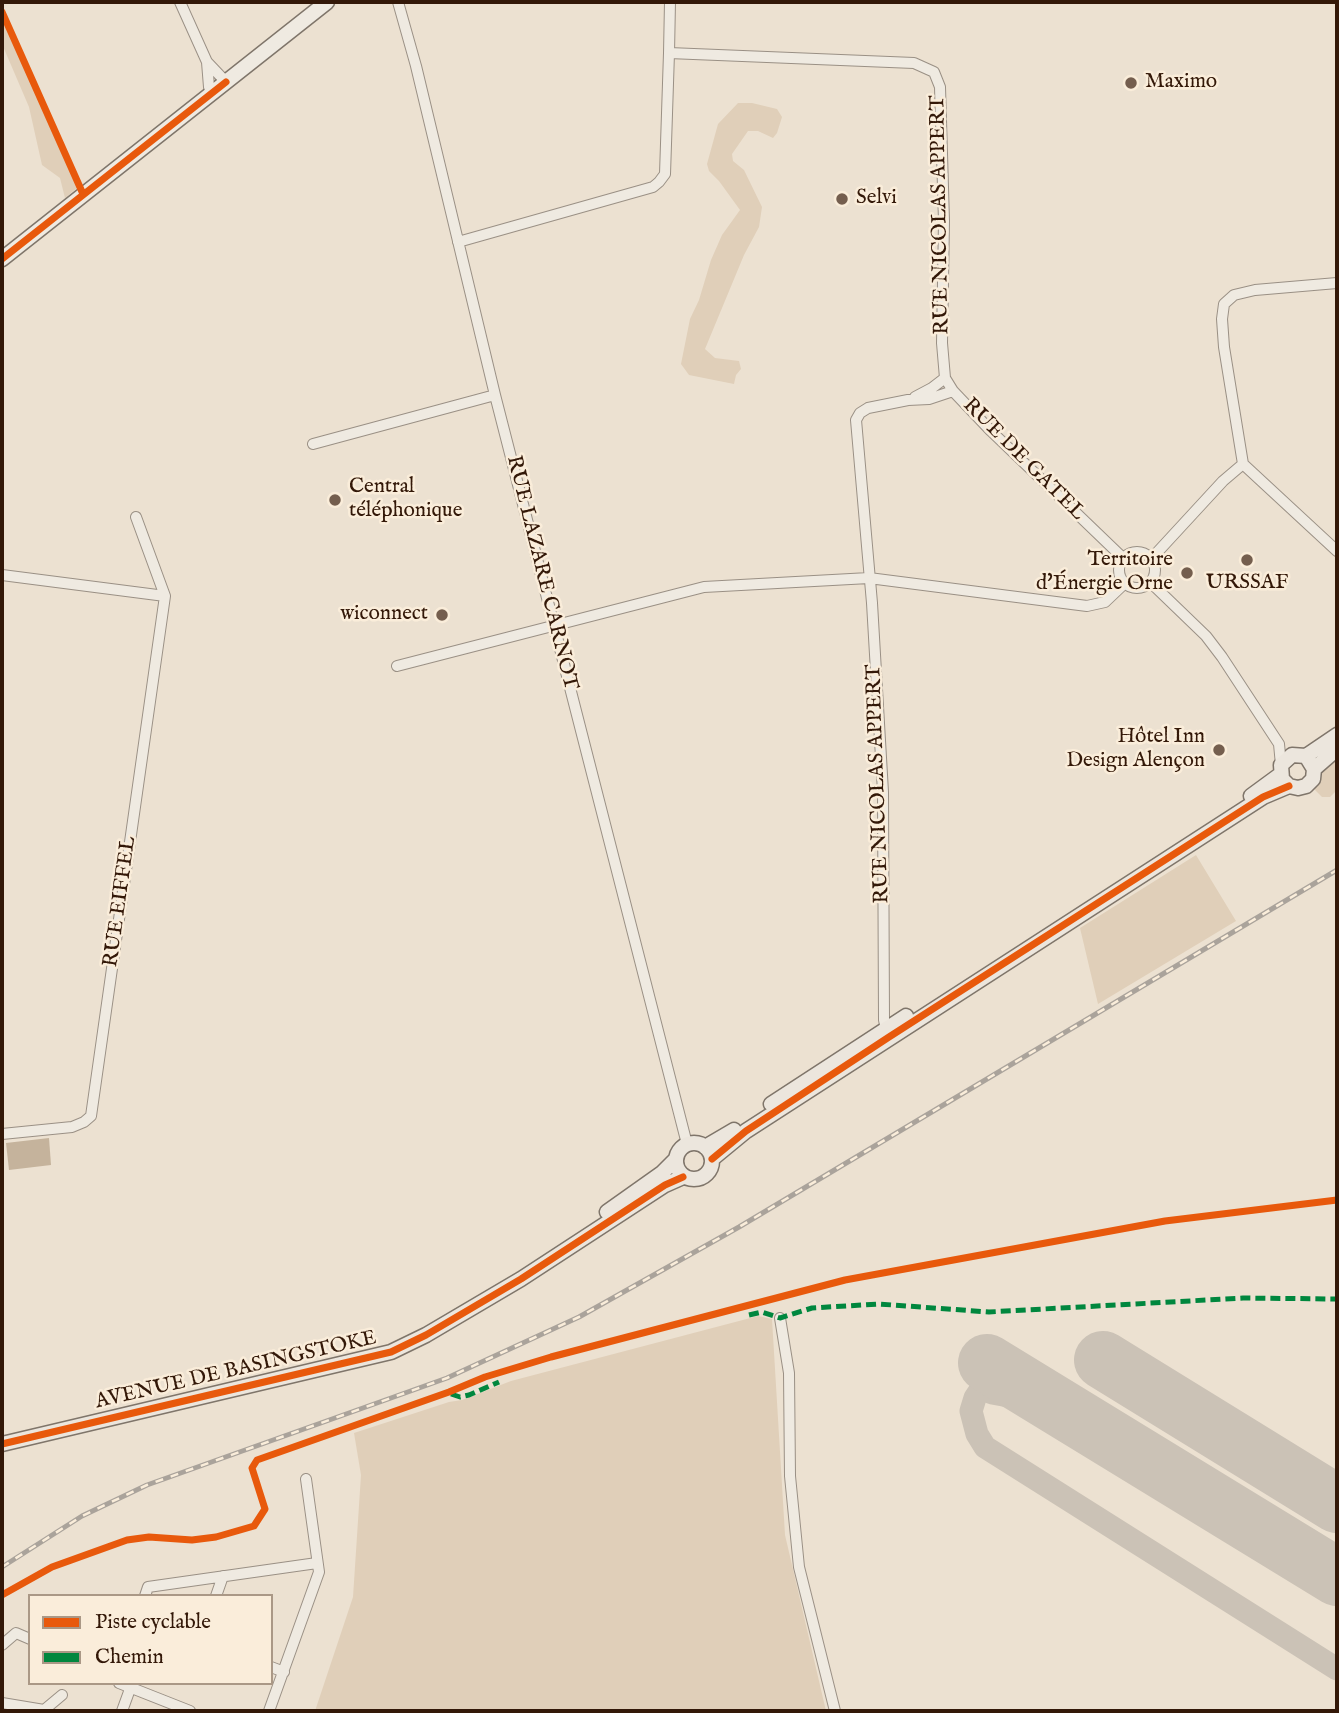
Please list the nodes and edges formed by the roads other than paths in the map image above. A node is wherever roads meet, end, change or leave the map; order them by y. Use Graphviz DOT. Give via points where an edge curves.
graph roads {
  1 [pos="180,2"];
  2 [pos="327,2"];
  3 [pos="398,2"];
  4 [pos="670,2"];
  5 [pos="669,53"];
  6 [pos="207,62"];
  7 [pos="226,82"];
  8 [pos="214,92"];
  9 [pos="458,242"];
  10 [pos="2,259"];
  11 [pos="1337,283"];
  12 [pos="945,378"];
  13 [pos="953,391"];
  14 [pos="495,395"];
  15 [pos="908,400"];
  16 [pos="313,444"];
  17 [pos="1243,464"];
  18 [pos="136,517"];
  19 [pos="1337,551"];
  20 [pos="1124,558"];
  21 [pos="1152,558"];
  22 [pos="2,575"];
  23 [pos="869,578"];
  24 [pos="1150,582"];
  25 [pos="1125,583"];
  26 [pos="164,596"];
  27 [pos="555,626"];
  28 [pos="397,666"];
  29 [pos="1337,735"];
  30 [pos="1279,744"];
  31 [pos="1337,749"];
  32 [pos="1301,755"];
  33 [pos="1314,769"];
  34 [pos="1284,775"];
  35 [pos="887,1033"];
  36 [pos="2,1134"];
  37 [pos="687,1144"];
  38 [pos="709,1153"];
  39 [pos="676,1159"];
  40 [pos="683,1177"];
  41 [pos="780,1318"];
  42 [pos="426,1335"];
  43 [pos="2,1444"];
  44 [pos="306,1479"];
  45 [pos="317,1563"];
  46 [pos="223,1576"];
  47 [pos="146,1594"];
  48 [pos="217,1594"];
  49 [pos="28,1638"];
  50 [pos="2,1645"];
  51 [pos="273,1668"];
  52 [pos="284,1672"];
  53 [pos="123,1685"];
  54 [pos="130,1689"];
  55 [pos="62,1695"];
  56 [pos="2,1703"];
  57 [pos="122,1711"];
  58 [pos="189,1711"];
  59 [pos="269,1711"];
  60 [pos="835,1711"];
  1 -- 6 [label="street"];
  2 -- 7 [label="main road"];
  3 -- 9 [label="street, RUE LAZARE CARNOT"];
  4 -- 5 [label="street"];
  5 -- 9 [label="street" via="665,174 659,182"];
  5 -- 12 [label="street, RUE NICOLAS APPERT" via="914,63 934,72 940,87"];
  6 -- 7 [label="street"];
  6 -- 8 [label="street" via="209,87"];
  7 -- 8 [label="main road"];
  8 -- 10 [label="main road"];
  9 -- 14 [label="street, RUE LAZARE CARNOT"];
  11 -- 17 [label="street" via="1255,290 1234,295 1224,304 1224,347"];
  12 -- 13 [label="street, RUE NICOLAS APPERT"];
  12 -- 15 [label="street, RUE NICOLAS APPERT"];
  13 -- 15 [label="street, RUE NICOLAS APPERT"];
  13 -- 20 [label="street, RUE DE GATEL"];
  14 -- 16 [label="street"];
  14 -- 27 [label="street, RUE LAZARE CARNOT"];
  15 -- 23 [label="street, RUE NICOLAS APPERT" via="869,408 856,420"];
  17 -- 19 [label="street"];
  17 -- 21 [label="street"];
  18 -- 26 [label="street"];
  20 -- 21 [label="street" via="1139,551"];
  20 -- 25 [label="street" via="1119,575"];
  21 -- 24 [label="street" via="1156,572"];
  22 -- 26 [label="street"];
  23 -- 25 [label="street" via="1087,606 1105,602"];
  23 -- 27 [label="street" via="704,587"];
  23 -- 35 [label="street, RUE NICOLAS APPERT" via="884,825"];
  24 -- 25 [label="street" via="1136,588"];
  24 -- 30 [label="street" via="1206,636"];
  26 -- 36 [label="street, RUE EIFFEL" via="91,1116 72,1127"];
  27 -- 28 [label="street"];
  27 -- 37 [label="street, RUE LAZARE CARNOT"];
  29 -- 32 [label="main road"];
  30 -- 32 [label="street"];
  30 -- 34 [label="street"];
  31 -- 33 [label="main road"];
  32 -- 33 [label="main road"];
  32 -- 34 [label="main road" via="1287,757"];
  33 -- 34 [label="main road" via="1313,779 1298,788"];
  34 -- 35 [label="main road"];
  35 -- 38 [label="main road"];
  37 -- 38 [label="main road"];
  37 -- 39 [label="main road"];
  38 -- 40 [label="main road" via="706,1175 695,1180"];
  39 -- 40 [label="main road"];
  39 -- 42 [label="main road, AVENUE DE BASINGSTOKE"];
  40 -- 42 [label="main road, AVENUE DE BASINGSTOKE"];
  41 -- 60 [label="street" via="789,1373 790,1476 799,1567"];
  42 -- 43 [label="main road, AVENUE DE BASINGSTOKE" via="391,1352 344,1365"];
  44 -- 45 [label="street"];
  45 -- 46 [label="street"];
  45 -- 52 [label="street" via="319,1572"];
  46 -- 47 [label="street" via="148,1587"];
  46 -- 48 [label="street"];
  49 -- 50 [label="street" via="16,1633"];
  51 -- 52 [label="street"];
  52 -- 59 [label="street"];
  53 -- 54 [label="street"];
  54 -- 57 [label="street"];
  54 -- 58 [label="street"];
  55 -- 56 [label="street" via="44,1710"];
}
